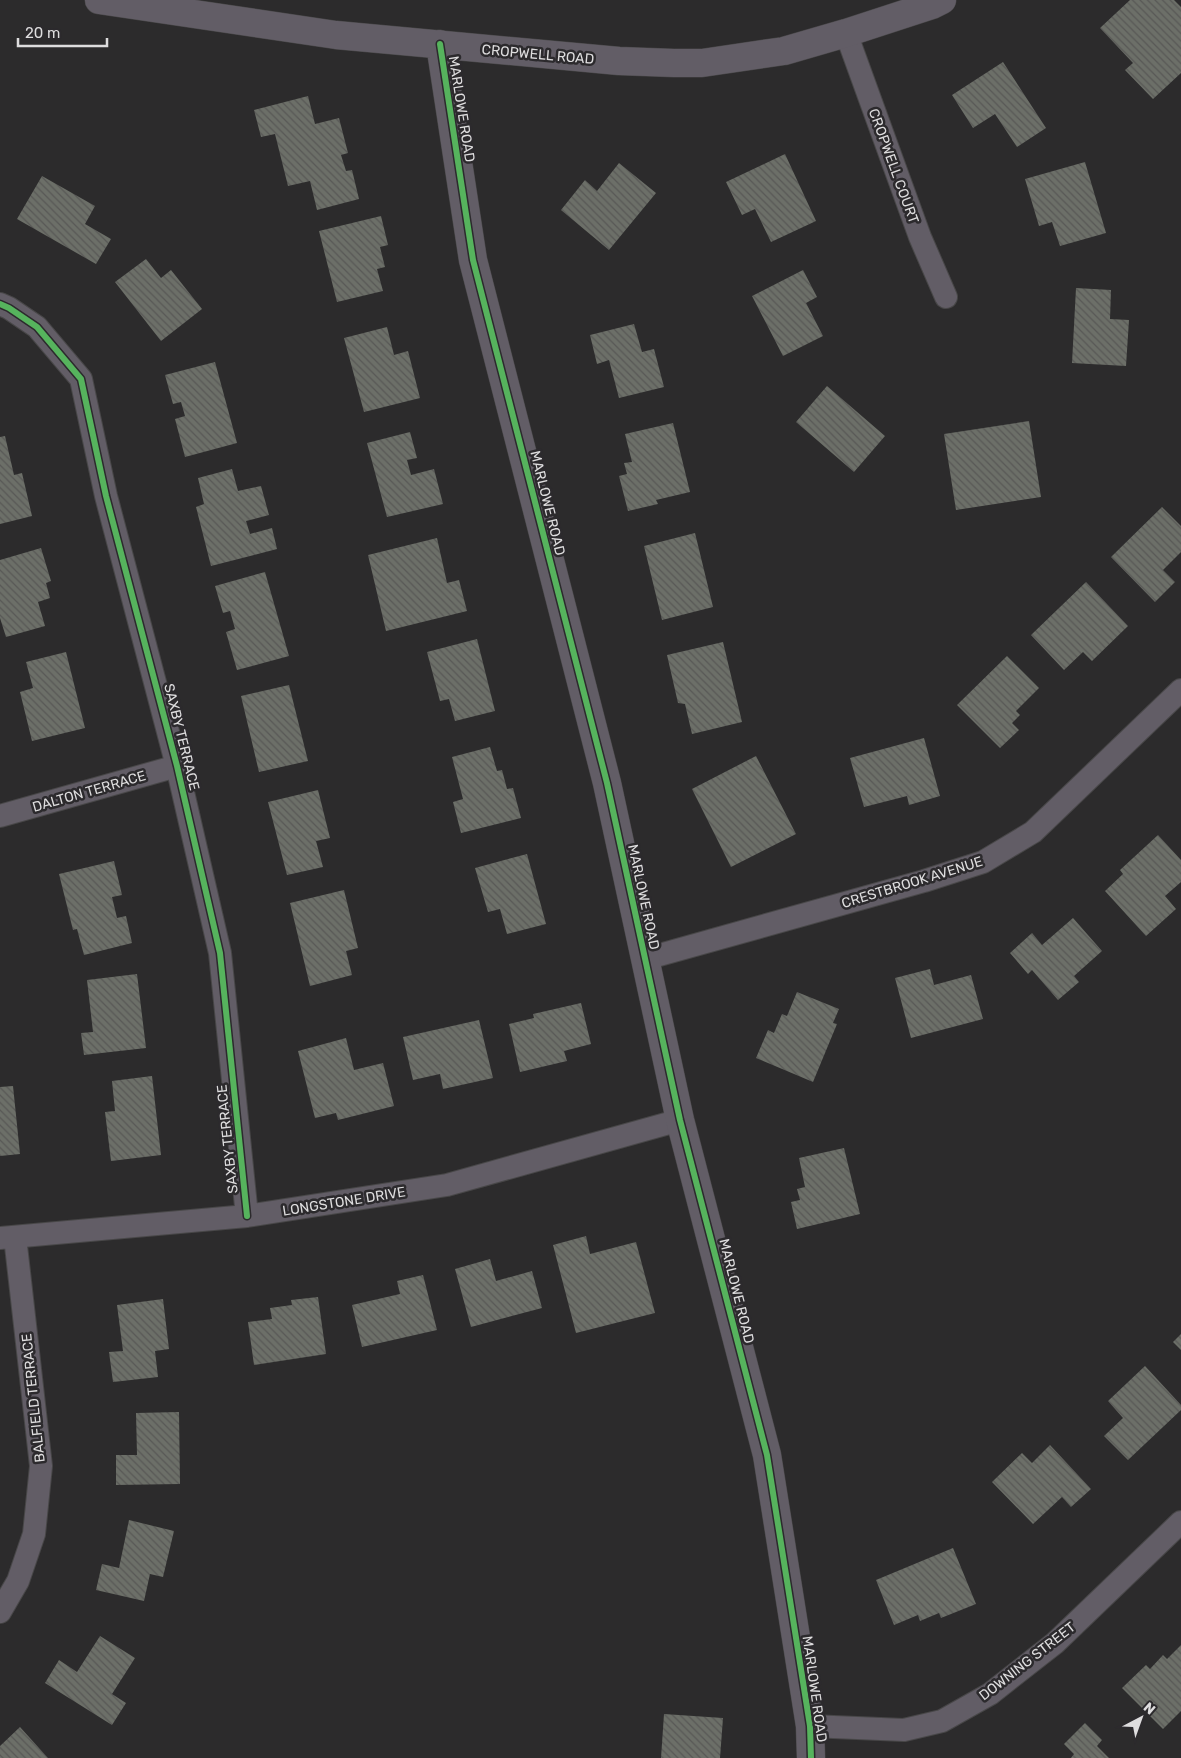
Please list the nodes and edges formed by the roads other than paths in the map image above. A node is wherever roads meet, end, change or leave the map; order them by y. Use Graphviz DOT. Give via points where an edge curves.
graph roads {
  1 [pos="99,0"];
  2 [pos="942,0"];
  3 [pos="846,33"];
  4 [pos="440,44"];
  5 [pos="946,297"];
  6 [pos="0,304"];
  7 [pos="1181,690"];
  8 [pos="178,766"];
  9 [pos="0,816"];
  10 [pos="645,959"];
  11 [pos="680,1120"];
  12 [pos="247,1216"];
  13 [pos="8,1238"];
  14 [pos="1181,1522"];
  15 [pos="0,1612"];
  16 [pos="810,1726"];
  17 [pos="811,1758"];
  1 -- 4 [label="street, CROPWELL ROAD" via="336,35"];
  2 -- 3 [label="street, CROPWELL ROAD"];
  3 -- 4 [label="street, CROPWELL ROAD" via="784,51 702,63 619,61"];
  3 -- 5 [label="street, CROPWELL COURT" via="920,237"];
  4 -- 10 [label="street, MARLOWE ROAD" via="474,260 607,782"];
  6 -- 8 [label="street, SAXBY TERRACE" via="37,327 81,379 106,496"];
  7 -- 10 [label="street, CRESTBROOK AVENUE" via="1033,832 983,862"];
  8 -- 9 [label="street, DALTON TERRACE"];
  8 -- 12 [label="street, SAXBY TERRACE" via="220,953"];
  10 -- 11 [label="street, MARLOWE ROAD"];
  11 -- 12 [label="street, LONGSTONE DRIVE" via="447,1185"];
  11 -- 16 [label="street, MARLOWE ROAD" via="767,1455"];
  12 -- 13 [label="street, LONGSTONE DRIVE"];
  13 -- 15 [label="street, BALFIELD TERRACE" via="41,1466 34,1534 18,1581"];
  14 -- 16 [label="street, DOWNING STREET" via="1055,1643 990,1694 942,1721 904,1730"];
  16 -- 17 [label="street, MARLOWE ROAD"];
}
